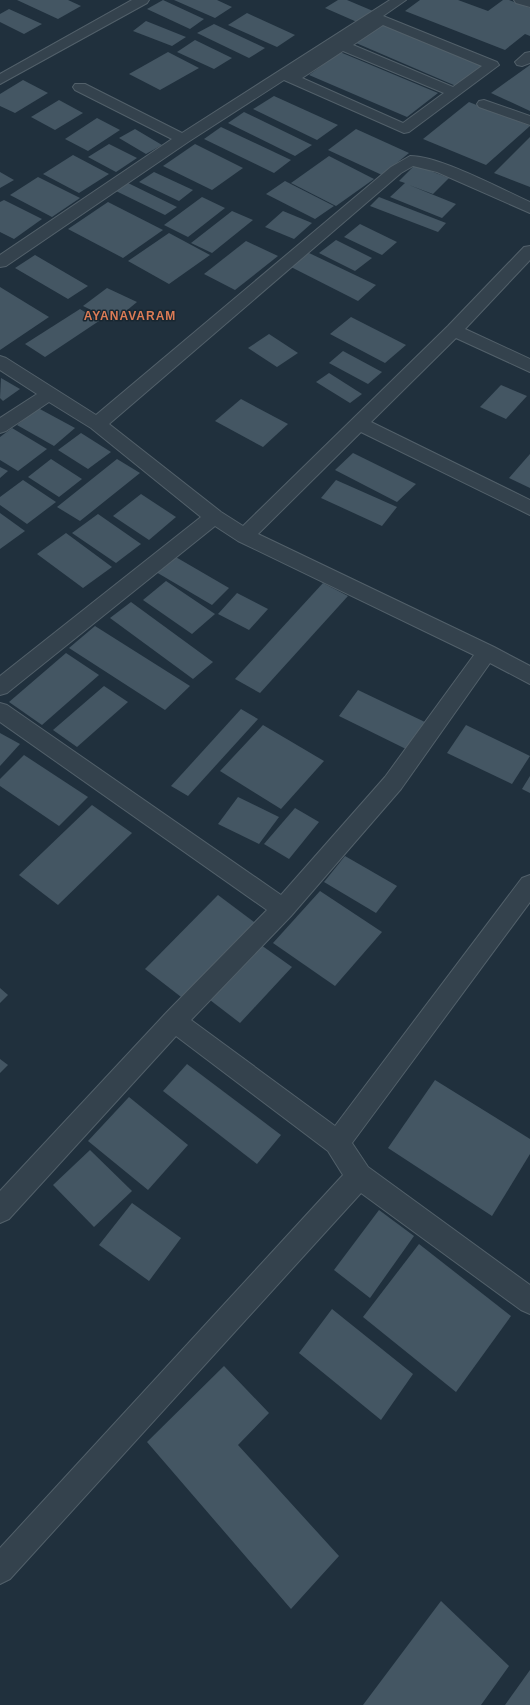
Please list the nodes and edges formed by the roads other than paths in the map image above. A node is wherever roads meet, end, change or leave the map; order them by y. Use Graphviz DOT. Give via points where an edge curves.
graph roads {
  1 [pos="142,0"];
  2 [pos="399,0"];
  3 [pos="521,0"];
  4 [pos="530,4"];
  5 [pos="338,44"];
  6 [pos="0,80"];
  7 [pos="80,87"];
  8 [pos="453,92"];
  9 [pos="484,104"];
  10 [pos="530,121"];
  11 [pos="183,138"];
  12 [pos="530,208"];
  13 [pos="530,251"];
  14 [pos="0,262"];
  15 [pos="454,330"];
  16 [pos="0,362"];
  17 [pos="530,366"];
  18 [pos="50,393"];
  19 [pos="358,423"];
  20 [pos="97,424"];
  21 [pos="0,428"];
  22 [pos="530,508"];
  23 [pos="214,517"];
  24 [pos="246,536"];
  25 [pos="487,652"];
  26 [pos="530,676"];
  27 [pos="0,687"];
  28 [pos="0,711"];
  29 [pos="530,885"];
  30 [pos="283,909"];
  31 [pos="174,1021"];
  32 [pos="337,1143"];
  33 [pos="359,1176"];
  34 [pos="0,1210"];
  35 [pos="530,1301"];
  36 [pos="0,1569"];
  1 -- 6 [label="street"];
  2 -- 5 [label="street"];
  3 -- 4 [label="street"];
  5 -- 8 [label="street"];
  5 -- 8 [label="street" via="382,20 492,65"];
  5 -- 8 [label="street" via="291,79 404,129"];
  5 -- 11 [label="street"];
  7 -- 11 [label="street"];
  9 -- 10 [label="street"];
  11 -- 14 [label="street"];
  12 -- 20 [label="street" via="442,169 417,160 410,161"];
  13 -- 15 [label="street"];
  15 -- 17 [label="street"];
  15 -- 19 [label="street"];
  16 -- 18 [label="street"];
  18 -- 20 [label="street"];
  18 -- 21 [label="street"];
  19 -- 22 [label="street"];
  19 -- 24 [label="street"];
  20 -- 23 [label="street"];
  23 -- 24 [label="street"];
  23 -- 27 [label="street"];
  24 -- 25 [label="street"];
  25 -- 26 [label="street"];
  25 -- 30 [label="street" via="393,783"];
  28 -- 30 [label="street"];
  29 -- 32 [label="street"];
  30 -- 31 [label="street"];
  31 -- 32 [label="street"];
  31 -- 34 [label="street"];
  32 -- 33 [label="street"];
  33 -- 35 [label="street"];
  33 -- 36 [label="street"];
}
